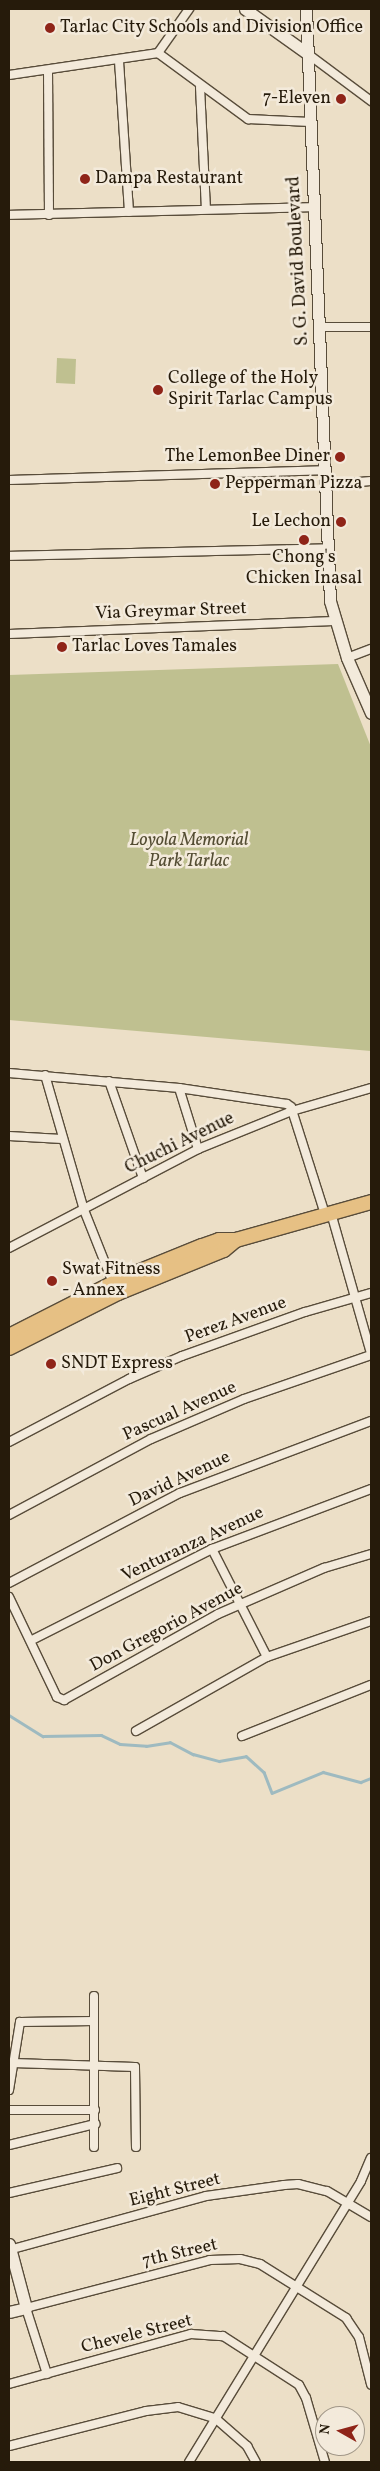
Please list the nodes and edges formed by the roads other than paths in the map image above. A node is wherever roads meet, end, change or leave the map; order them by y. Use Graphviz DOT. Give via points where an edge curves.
graph roads {
  1 [pos="189,9"];
  2 [pos="246,9"];
  3 [pos="306,9"];
  4 [pos="158,53"];
  5 [pos="308,54"];
  6 [pos="119,61"];
  7 [pos="48,70"];
  8 [pos="9,75"];
  9 [pos="200,87"];
  10 [pos="371,102"];
  11 [pos="310,122"];
  12 [pos="314,207"];
  13 [pos="206,208"];
  14 [pos="129,212"];
  15 [pos="9,215"];
  16 [pos="49,215"];
  17 [pos="371,327"];
  18 [pos="320,328"];
  19 [pos="324,470"];
  20 [pos="9,480"];
  21 [pos="371,481"];
  22 [pos="324,485"];
  23 [pos="328,548"];
  24 [pos="9,556"];
  25 [pos="334,621"];
  26 [pos="9,634"];
  27 [pos="371,649"];
  28 [pos="347,658"];
  29 [pos="371,713"];
  30 [pos="9,1073"];
  31 [pos="45,1075"];
  32 [pos="109,1081"];
  33 [pos="179,1088"];
  34 [pos="371,1088"];
  35 [pos="292,1111"];
  36 [pos="9,1136"];
  37 [pos="62,1139"];
  38 [pos="198,1149"];
  39 [pos="143,1178"];
  40 [pos="371,1202"];
  41 [pos="84,1210"];
  42 [pos="328,1214"];
  43 [pos="236,1240"];
  44 [pos="9,1248"];
  45 [pos="113,1283"];
  46 [pos="371,1293"];
  47 [pos="356,1297"];
  48 [pos="9,1336"];
  49 [pos="9,1348"];
  50 [pos="371,1354"];
  51 [pos="371,1421"];
  52 [pos="9,1442"];
  53 [pos="371,1489"];
  54 [pos="9,1515"];
  55 [pos="212,1549"];
  56 [pos="371,1554"];
  57 [pos="9,1583"];
  58 [pos="9,1597"];
  59 [pos="240,1604"];
  60 [pos="371,1620"];
  61 [pos="32,1640"];
  62 [pos="267,1657"];
  63 [pos="371,1685"];
  64 [pos="136,1731"];
  65 [pos="242,1736"];
  66 [pos="94,1996"];
  67 [pos="94,2021"];
  68 [pos="13,2063"];
  69 [pos="96,2065"];
  70 [pos="9,2090"];
  71 [pos="9,2110"];
  72 [pos="95,2110"];
  73 [pos="94,2124"];
  74 [pos="9,2145"];
  75 [pos="94,2147"];
  76 [pos="136,2147"];
  77 [pos="371,2158"];
  78 [pos="117,2168"];
  79 [pos="9,2192"];
  80 [pos="347,2203"];
  81 [pos="371,2217"];
  82 [pos="9,2248"];
  83 [pos="296,2286"];
  84 [pos="26,2308"];
  85 [pos="9,2312"];
  86 [pos="254,2354"];
  87 [pos="47,2374"];
  88 [pos="9,2384"];
  89 [pos="371,2384"];
  90 [pos="215,2418"];
  91 [pos="9,2446"];
  92 [pos="189,2462"];
  93 [pos="256,2462"];
  94 [pos="325,2462"];
  1 -- 4 [label="street"];
  2 -- 5 [label="street"];
  3 -- 5 [label="street, S. G. David Boulevard"];
  4 -- 6 [label="street"];
  4 -- 9 [label="street"];
  5 -- 10 [label="street"];
  5 -- 11 [label="street, S. G. David Boulevard"];
  6 -- 7 [label="street"];
  6 -- 14 [label="street"];
  7 -- 8 [label="street"];
  7 -- 16 [label="street"];
  9 -- 11 [label="street" via="248,119"];
  9 -- 13 [label="street"];
  11 -- 12 [label="street, S. G. David Boulevard"];
  12 -- 13 [label="street"];
  12 -- 18 [label="street, S. G. David Boulevard"];
  13 -- 14 [label="street"];
  14 -- 16 [label="street"];
  15 -- 16 [label="street"];
  17 -- 18 [label="street"];
  18 -- 19 [label="street, S. G. David Boulevard"];
  19 -- 20 [label="street"];
  19 -- 22 [label="street, S. G. David Boulevard"];
  21 -- 22 [label="street"];
  22 -- 23 [label="street, S. G. David Boulevard"];
  23 -- 24 [label="street"];
  23 -- 25 [label="street, S. G. David Boulevard"];
  25 -- 26 [label="street, Via Greymar Street"];
  25 -- 28 [label="street, S. G. David Boulevard"];
  27 -- 28 [label="street"];
  28 -- 29 [label="street, S. G. David Boulevard"];
  30 -- 31 [label="street"];
  31 -- 32 [label="street"];
  31 -- 37 [label="street"];
  32 -- 33 [label="street"];
  32 -- 39 [label="street"];
  33 -- 35 [label="street" via="276,1102 291,1106"];
  33 -- 38 [label="street"];
  34 -- 35 [label="street, Chuchi Avenue"];
  35 -- 38 [label="street, Chuchi Avenue"];
  35 -- 42 [label="street"];
  36 -- 37 [label="street"];
  37 -- 41 [label="street"];
  38 -- 39 [label="street, Chuchi Avenue"];
  39 -- 41 [label="street, Chuchi Avenue"];
  40 -- 42 [label="highway"];
  41 -- 44 [label="street, Chuchi Avenue"];
  41 -- 45 [label="street"];
  42 -- 43 [label="highway"];
  42 -- 47 [label="street"];
  43 -- 45 [label="highway" via="219,1240"];
  43 -- 49 [label="highway" via="224,1250 118,1293"];
  45 -- 48 [label="highway"];
  46 -- 47 [label="street, Perez Avenue"];
  47 -- 50 [label="street"];
  47 -- 52 [label="street, Perez Avenue" via="182,1356 129,1379"];
  50 -- 54 [label="street, Pascual Avenue" via="244,1399 151,1439"];
  51 -- 57 [label="street, David Avenue" via="180,1493"];
  53 -- 55 [label="street, Venturanza Avenue"];
  55 -- 59 [label="street"];
  55 -- 61 [label="street, Venturanza Avenue"];
  56 -- 59 [label="street, Don Gregorio Avenue" via="324,1568"];
  58 -- 61 [label="street"];
  59 -- 61 [label="street, Don Gregorio Avenue" via="64,1700 57,1697"];
  59 -- 62 [label="street"];
  60 -- 62 [label="street"];
  62 -- 64 [label="street"];
  63 -- 65 [label="street"];
  66 -- 67 [label="street"];
  67 -- 68 [label="street" via="23,2020 18,2026"];
  67 -- 69 [label="street"];
  68 -- 69 [label="street"];
  68 -- 70 [label="street"];
  69 -- 72 [label="street"];
  69 -- 76 [label="street" via="135,2067"];
  71 -- 72 [label="street"];
  72 -- 73 [label="street"];
  73 -- 74 [label="street"];
  73 -- 75 [label="street"];
  77 -- 80 [label="street"];
  78 -- 79 [label="street"];
  80 -- 81 [label="street, Eight Street"];
  80 -- 82 [label="street, Eight Street" via="315,2187 284,2185 206,2196"];
  80 -- 83 [label="street"];
  82 -- 84 [label="street"];
  83 -- 84 [label="street, 7th Street" via="260,2264 224,2258"];
  83 -- 86 [label="street"];
  83 -- 89 [label="street, 7th Street" via="346,2318 358,2338"];
  84 -- 85 [label="street"];
  84 -- 87 [label="street"];
  86 -- 87 [label="street, Chevele Street" via="223,2336 191,2334"];
  86 -- 90 [label="street"];
  86 -- 94 [label="street, Chevele Street" via="299,2385"];
  87 -- 88 [label="street, Chevele Street"];
  90 -- 91 [label="street" via="178,2408 161,2408"];
  90 -- 92 [label="street"];
  90 -- 93 [label="street" via="247,2446"];
}
